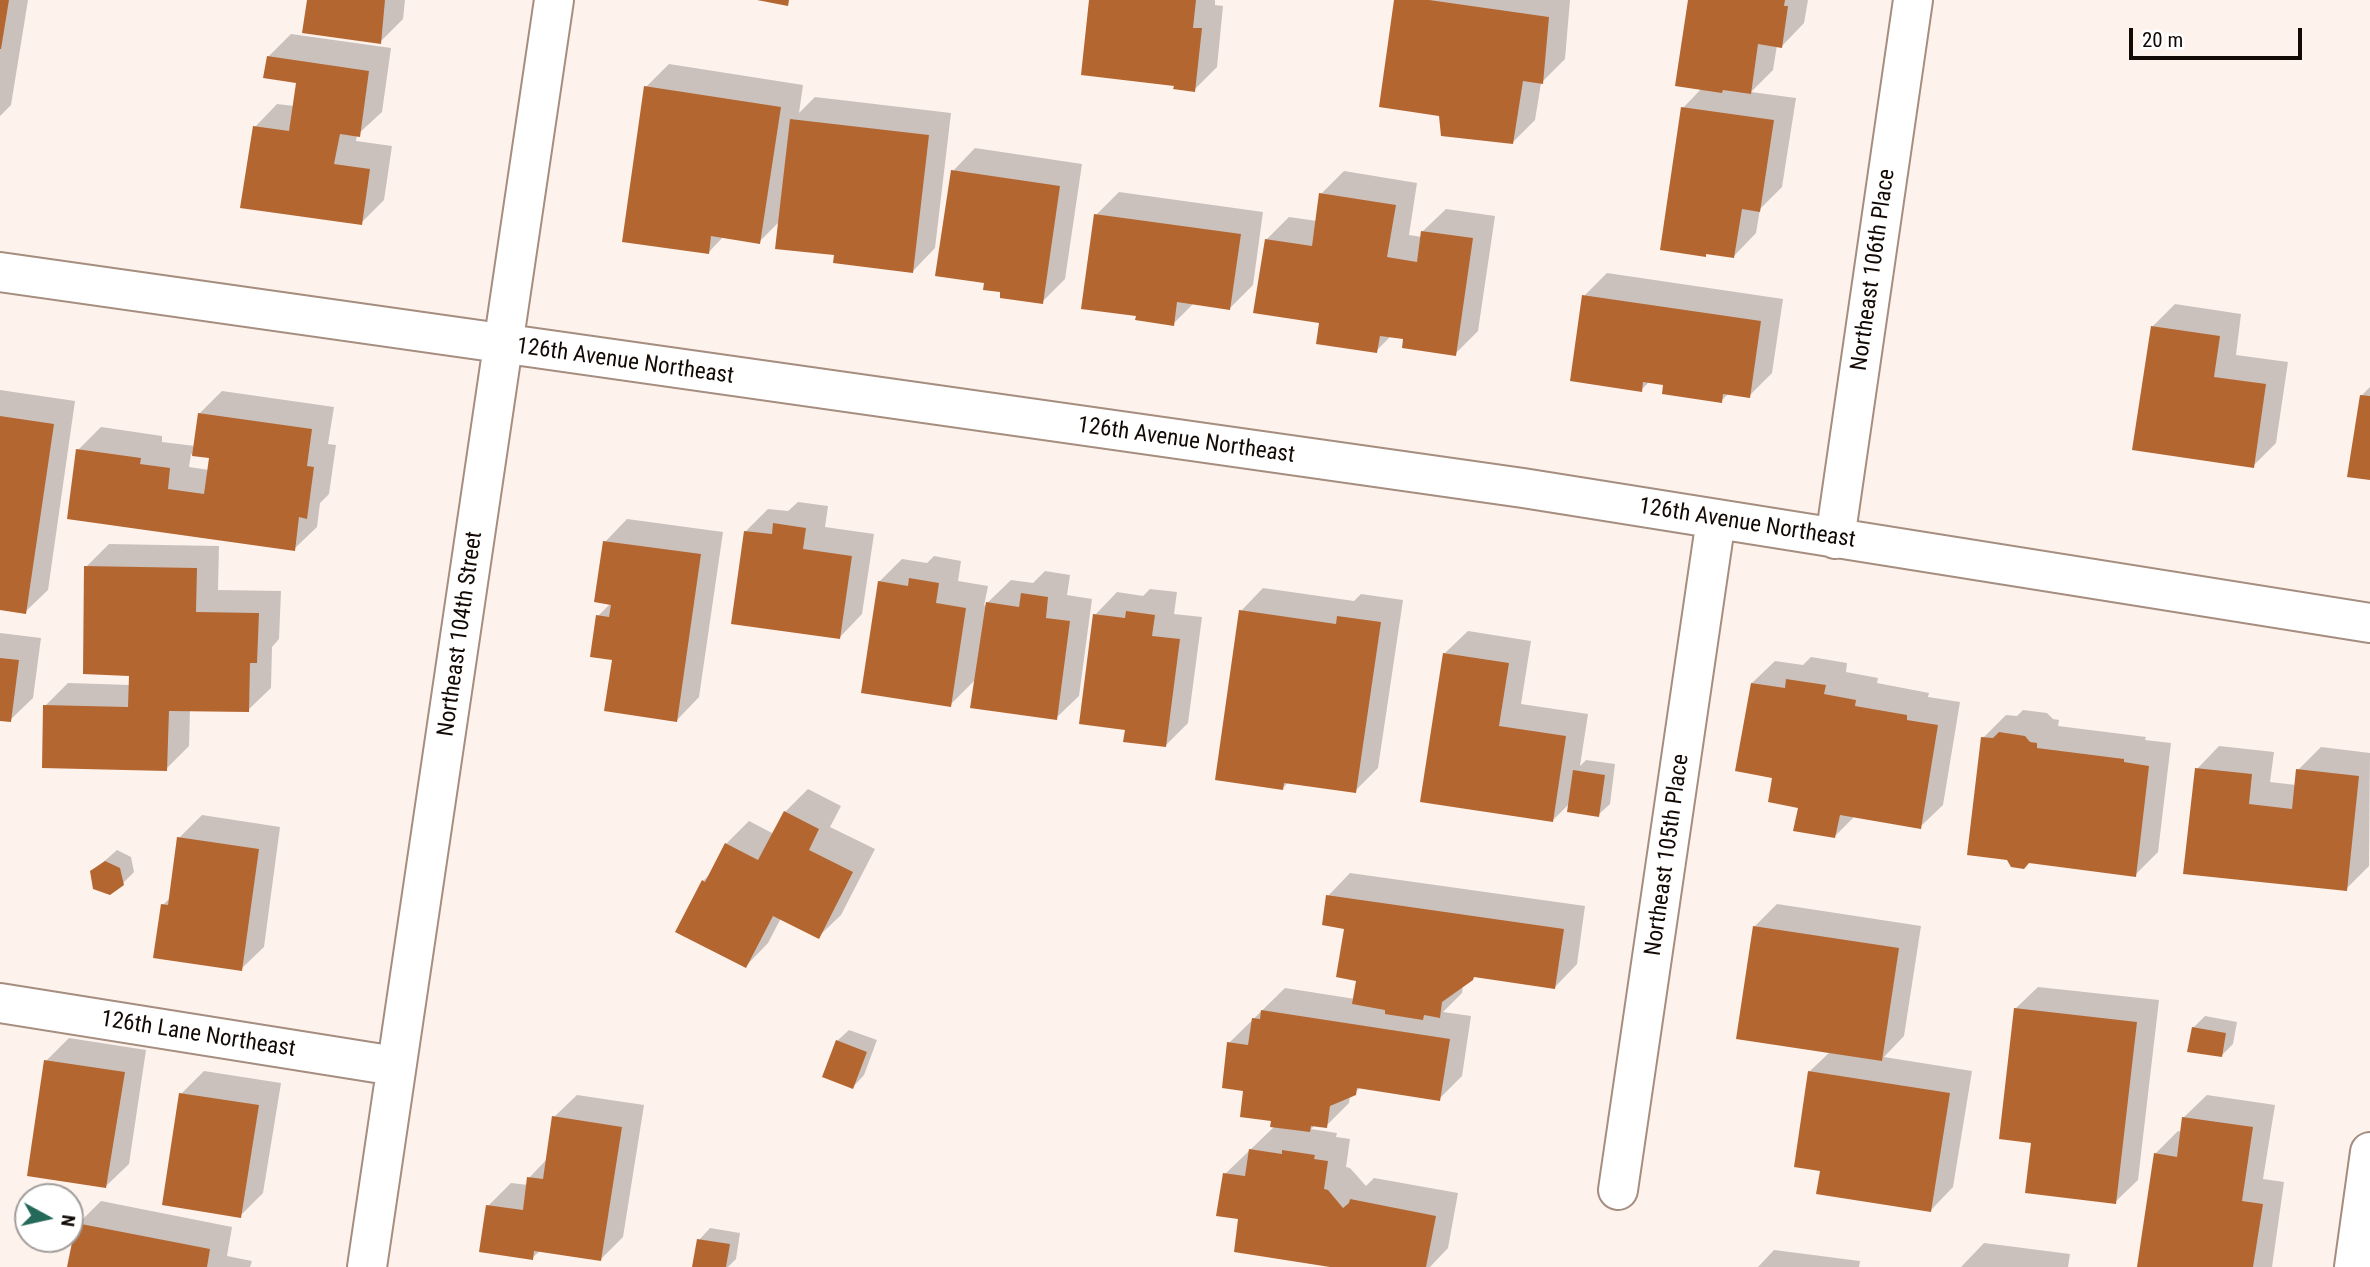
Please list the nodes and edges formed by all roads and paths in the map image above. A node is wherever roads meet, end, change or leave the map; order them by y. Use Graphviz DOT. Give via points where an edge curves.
graph roads {
  1 [pos="554,0"];
  2 [pos="1913,0"];
  3 [pos="0,272"];
  4 [pos="503,345"];
  5 [pos="1716,519"];
  6 [pos="1835,539"];
  7 [pos="2370,623"];
  8 [pos="0,1003"];
  9 [pos="395,1066"];
  10 [pos="2370,1152"];
  11 [pos="1618,1190"];
  12 [pos="2365,1223"];
  13 [pos="367,1267"];
  14 [pos="2354,1267"];
  1 -- 4 [label="street, Northeast 104th Street"];
  2 -- 6 [label="street, Northeast 106th Place"];
  3 -- 4 [label="street, 126th Avenue Northeast"];
  4 -- 5 [label="street, 126th Avenue Northeast"];
  4 -- 9 [label="street, Northeast 104th Street"];
  5 -- 6 [label="street, 126th Avenue Northeast"];
  5 -- 11 [label="street, Northeast 105th Place"];
  6 -- 7 [label="street, 126th Avenue Northeast"];
  8 -- 9 [label="street, 126th Lane Northeast"];
  9 -- 13 [label="street, Northeast 104th Street"];
  10 -- 12 [label="street"];
  12 -- 14 [label="street"];
}
